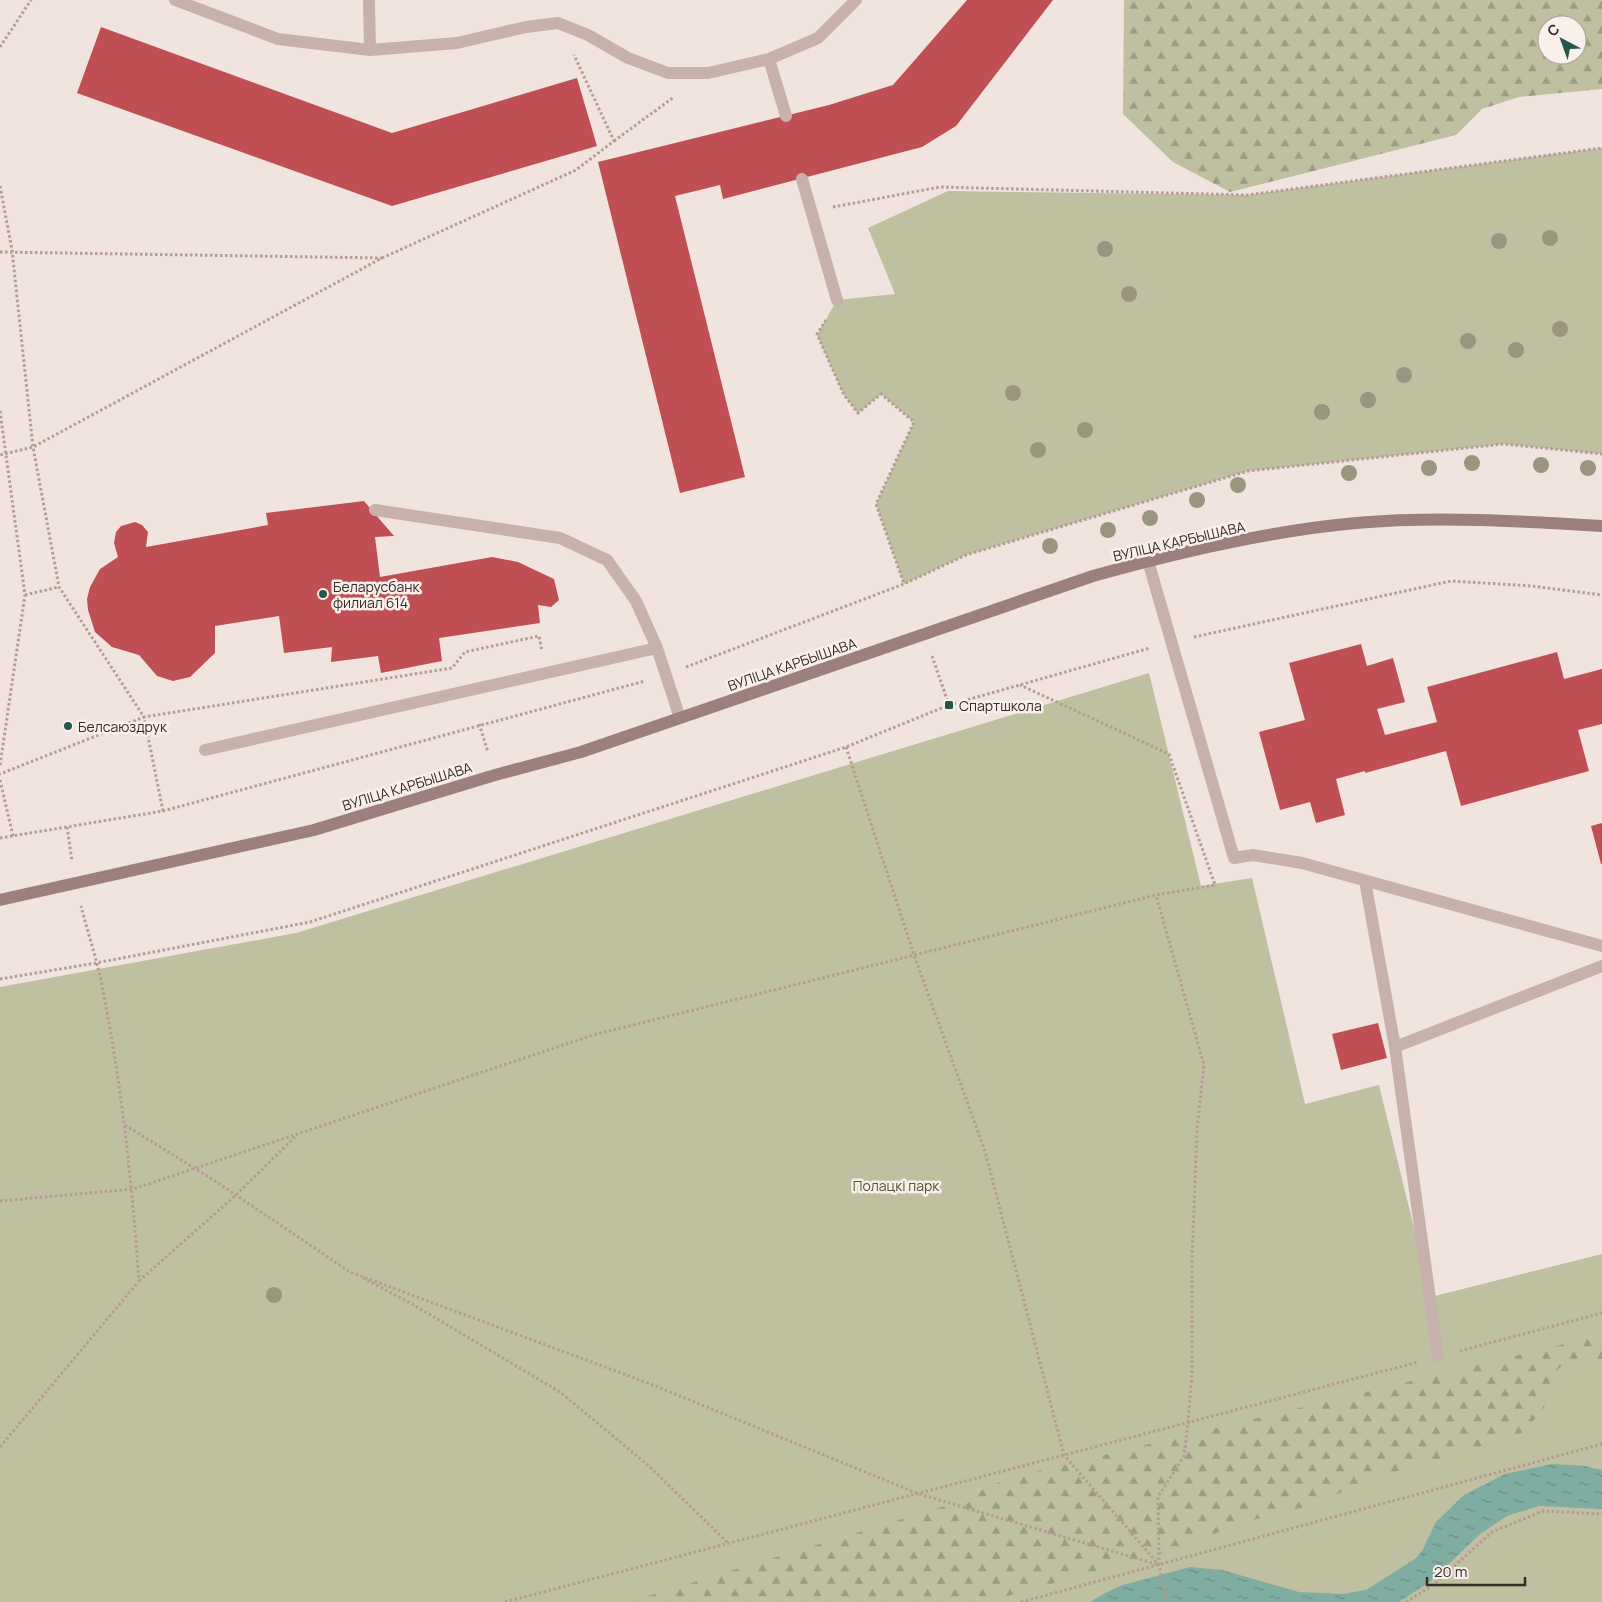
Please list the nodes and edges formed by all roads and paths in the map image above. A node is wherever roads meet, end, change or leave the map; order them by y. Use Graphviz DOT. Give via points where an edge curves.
graph roads {
  1 [pos="31,0"];
  2 [pos="176,0"];
  3 [pos="369,0"];
  4 [pos="856,0"];
  5 [pos="558,23"];
  6 [pos="0,47"];
  7 [pos="370,50"];
  8 [pos="769,59"];
  9 [pos="676,96"];
  10 [pos="786,116"];
  11 [pos="614,141"];
  12 [pos="1602,148"];
  13 [pos="802,180"];
  14 [pos="0,186"];
  15 [pos="812,211"];
  16 [pos="12,250"];
  17 [pos="0,252"];
  18 [pos="382,258"];
  19 [pos="837,300"];
  20 [pos="0,411"];
  21 [pos="33,447"];
  22 [pos="0,454"];
  23 [pos="5,454"];
  24 [pos="1602,454"];
  25 [pos="375,510"];
  26 [pos="1602,526"];
  27 [pos="1148,561"];
  28 [pos="904,584"];
  29 [pos="59,587"];
  30 [pos="25,595"];
  31 [pos="1602,595"];
  32 [pos="925,635"];
  33 [pos="539,636"];
  34 [pos="1172,642"];
  35 [pos="657,648"];
  36 [pos="666,675"];
  37 [pos="1019,685"];
  38 [pos="949,705"];
  39 [pos="144,718"];
  40 [pos="680,718"];
  41 [pos="479,724"];
  42 [pos="846,747"];
  43 [pos="205,750"];
  44 [pos="0,766"];
  45 [pos="0,774"];
  46 [pos="495,775"];
  47 [pos="0,780"];
  48 [pos="163,811"];
  49 [pos="13,836"];
  50 [pos="0,838"];
  51 [pos="1365,881"];
  52 [pos="1156,895"];
  53 [pos="0,900"];
  54 [pos="1602,946"];
  55 [pos="914,955"];
  56 [pos="96,963"];
  57 [pos="1602,966"];
  58 [pos="0,979"];
  59 [pos="1395,1047"];
  60 [pos="125,1125"];
  61 [pos="300,1133"];
  62 [pos="195,1168"];
  63 [pos="133,1189"];
  64 [pos="236,1195"];
  65 [pos="0,1201"];
  66 [pos="350,1272"];
  67 [pos="139,1281"];
  68 [pos="1602,1313"];
  69 [pos="1438,1356"];
  70 [pos="1188,1423"];
  71 [pos="1602,1444"];
  72 [pos="0,1447"];
  73 [pos="1064,1456"];
  74 [pos="919,1494"];
  75 [pos="1602,1514"];
  76 [pos="729,1544"];
  77 [pos="1159,1565"];
  78 [pos="504,1602"];
  79 [pos="1021,1602"];
  80 [pos="1167,1602"];
  81 [pos="1406,1602"];
  1 -- 6 [label="path"];
  2 -- 7 [label="lane" via="278,39"];
  3 -- 7 [label="lane"];
  4 -- 8 [label="lane" via="818,38"];
  5 -- 7 [label="lane" via="456,43"];
  5 -- 8 [label="lane" via="588,35 628,58 668,73 708,73"];
  5 -- 11 [label="path"];
  8 -- 10 [label="lane"];
  9 -- 11 [label="path"];
  11 -- 18 [label="path" via="576,170"];
  12 -- 15 [label="path" via="1247,195 940,187"];
  13 -- 15 [label="lane"];
  14 -- 16 [label="path"];
  15 -- 19 [label="lane"];
  16 -- 17 [label="path"];
  16 -- 18 [label="path"];
  16 -- 21 [label="path"];
  18 -- 21 [label="path"];
  19 -- 28 [label="path" via="817,334 844,395 858,413 882,394 914,422 876,504"];
  20 -- 23 [label="path"];
  21 -- 23 [label="path"];
  21 -- 29 [label="path"];
  22 -- 23 [label="path"];
  23 -- 30 [label="path"];
  24 -- 28 [label="path" via="1504,444 1248,471 966,554"];
  25 -- 35 [label="lane" via="560,538 607,560 636,601"];
  26 -- 27 [label="main road, ВУЛІЦА КАРБЫШАВА" via="1490,519 1356,523 1277,534"];
  27 -- 32 [label="main road, ВУЛІЦА КАРБЫШАВА" via="1093,576"];
  27 -- 34 [label="lane"];
  28 -- 36 [label="path"];
  29 -- 30 [label="path"];
  29 -- 39 [label="path"];
  30 -- 44 [label="path"];
  31 -- 34 [label="path" via="1451,581"];
  32 -- 38 [label="path"];
  32 -- 40 [label="main road, ВУЛІЦА КАРБЫШАВА"];
  33 -- 39 [label="path" via="465,652 452,668"];
  34 -- 37 [label="path"];
  34 -- 51 [label="lane" via="1234,858 1253,855 1302,863"];
  35 -- 36 [label="lane"];
  35 -- 43 [label="lane"];
  36 -- 40 [label="lane"];
  36 -- 41 [label="path"];
  37 -- 38 [label="path"];
  37 -- 52 [label="path" via="1169,754 1215,885"];
  38 -- 42 [label="path"];
  39 -- 45 [label="path"];
  39 -- 48 [label="path"];
  40 -- 46 [label="main road, ВУЛІЦА КАРБЫШАВА" via="581,752"];
  41 -- 46 [label="path"];
  41 -- 48 [label="path"];
  42 -- 55 [label="path"];
  42 -- 56 [label="path" via="310,922"];
  46 -- 53 [label="main road, ВУЛІЦА КАРБЫШАВА" via="314,830"];
  47 -- 49 [label="path"];
  48 -- 49 [label="path"];
  49 -- 50 [label="path"];
  51 -- 54 [label="lane"];
  51 -- 59 [label="lane"];
  52 -- 55 [label="path"];
  52 -- 70 [label="path" via="1204,1065 1197,1129"];
  55 -- 61 [label="path" via="593,1034"];
  55 -- 73 [label="path" via="985,1151"];
  56 -- 58 [label="path"];
  56 -- 60 [label="path"];
  57 -- 59 [label="lane"];
  59 -- 69 [label="lane"];
  60 -- 62 [label="path"];
  60 -- 63 [label="path"];
  61 -- 62 [label="path"];
  61 -- 64 [label="path"];
  62 -- 63 [label="path"];
  62 -- 64 [label="path"];
  63 -- 65 [label="path"];
  63 -- 67 [label="path"];
  64 -- 66 [label="path"];
  64 -- 67 [label="path"];
  66 -- 74 [label="path" via="653,1385"];
  66 -- 76 [label="path" via="412,1304 560,1392 648,1465"];
  67 -- 72 [label="path"];
  68 -- 69 [label="path"];
  69 -- 70 [label="path"];
  70 -- 73 [label="path"];
  70 -- 77 [label="path" via="1184,1456 1158,1497"];
  71 -- 77 [label="path"];
  73 -- 74 [label="path"];
  73 -- 77 [label="path"];
  74 -- 76 [label="path"];
  74 -- 77 [label="path"];
  75 -- 81 [label="path" via="1543,1511 1492,1532 1433,1586"];
  76 -- 78 [label="path"];
  77 -- 79 [label="path"];
  77 -- 80 [label="path"];
}
